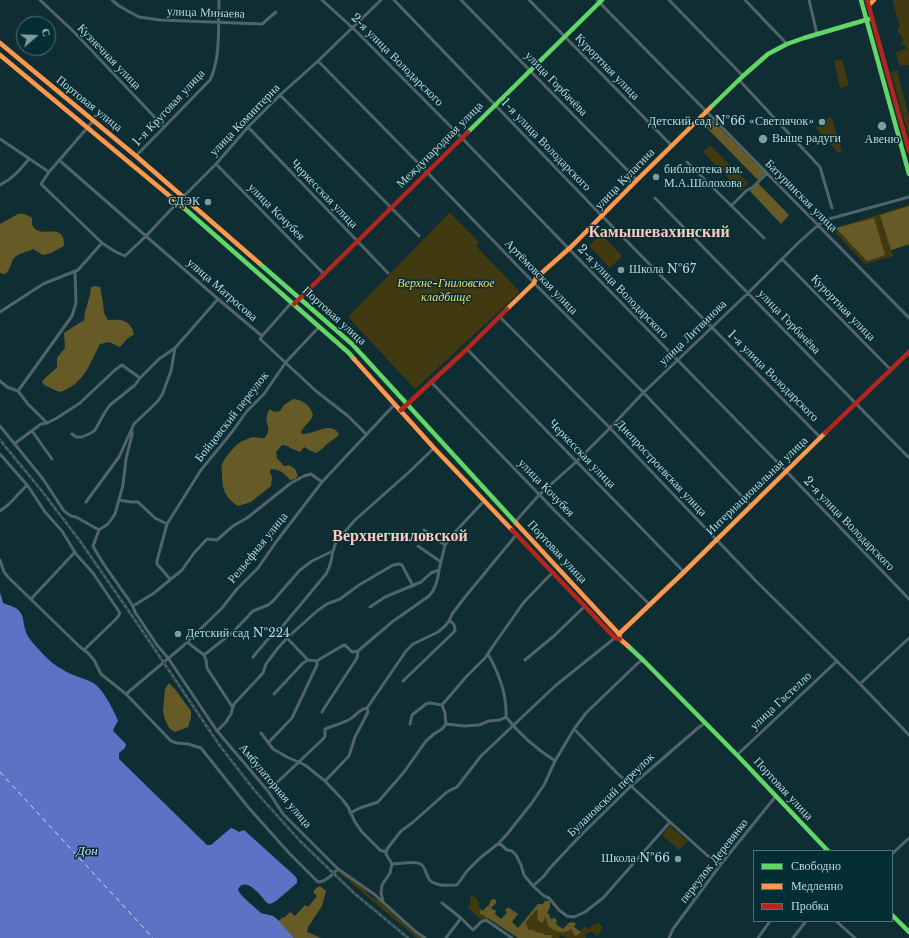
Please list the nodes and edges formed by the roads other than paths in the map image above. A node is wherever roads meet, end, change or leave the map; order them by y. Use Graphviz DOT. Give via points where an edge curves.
graph roads {
  1 [pos="40,0"];
  2 [pos="112,0"];
  3 [pos="219,0"];
  4 [pos="322,0"];
  5 [pos="380,0"];
  6 [pos="394,0"];
  7 [pos="462,0"];
  8 [pos="528,0"];
  9 [pos="669,0"];
  10 [pos="745,0"];
  11 [pos="809,0"];
  12 [pos="861,0"];
  13 [pos="874,0"];
  14 [pos="599,1"];
  15 [pos="868,3"];
  16 [pos="276,12"];
  17 [pos="872,18"];
  18 [pos="867,20"];
  19 [pos="218,22"];
  20 [pos="352,28"];
  21 [pos="817,34"];
  22 [pos="565,36"];
  23 [pos="0,43"];
  24 [pos="787,44"];
  25 [pos="0,55"];
  26 [pos="318,61"];
  27 [pos="531,71"];
  28 [pos="741,78"];
  29 [pos="280,95"];
  30 [pos="495,105"];
  31 [pos="706,112"];
  32 [pos="94,120"];
  33 [pos="88,127"];
  34 [pos="164,127"];
  35 [pos="248,127"];
  36 [pos="0,138"];
  37 [pos="462,138"];
  38 [pos="672,146"];
  39 [pos="909,151"];
  40 [pos="136,156"];
  41 [pos="29,159"];
  42 [pos="59,160"];
  43 [pos="687,162"];
  44 [pos="216,164"];
  45 [pos="49,172"];
  46 [pos="427,172"];
  47 [pos="766,173"];
  48 [pos="909,174"];
  49 [pos="637,180"];
  50 [pos="0,185"];
  51 [pos="183,196"];
  52 [pos="909,197"];
  53 [pos="656,198"];
  54 [pos="178,202"];
  55 [pos="731,206"];
  56 [pos="391,208"];
  57 [pos="832,208"];
  58 [pos="602,216"];
  59 [pos="818,225"];
  60 [pos="146,236"];
  61 [pos="419,236"];
  62 [pos="764,238"];
  63 [pos="357,241"];
  64 [pos="102,243"];
  65 [pos="569,249"];
  66 [pos="782,259"];
  67 [pos="74,271"];
  68 [pos="388,273"];
  69 [pos="324,274"];
  70 [pos="534,283"];
  71 [pos="748,293"];
  72 [pos="300,298"];
  73 [pos="218,299"];
  74 [pos="293,303"];
  75 [pos="0,312"];
  76 [pos="500,317"];
  77 [pos="909,318"];
  78 [pos="319,327"];
  79 [pos="712,327"];
  80 [pos="262,336"];
  81 [pos="174,348"];
  82 [pos="467,349"];
  83 [pos="909,352"];
  84 [pos="362,354"];
  85 [pos="678,360"];
  86 [pos="356,361"];
  87 [pos="286,362"];
  88 [pos="891,370"];
  89 [pos="140,378"];
  90 [pos="0,381"];
  91 [pos="431,382"];
  92 [pos="18,391"];
  93 [pos="643,393"];
  94 [pos="856,403"];
  95 [pos="395,404"];
  96 [pos="407,404"];
  97 [pos="401,410"];
  98 [pos="48,423"];
  99 [pos="0,426"];
  100 [pos="132,428"];
  101 [pos="610,428"];
  102 [pos="32,431"];
  103 [pos="72,434"];
  104 [pos="366,434"];
  105 [pos="821,438"];
  106 [pos="14,444"];
  107 [pos="434,448"];
  108 [pos="0,454"];
  109 [pos="909,458"];
  110 [pos="52,459"];
  111 [pos="576,462"];
  112 [pos="786,471"];
  113 [pos="322,482"];
  114 [pos="27,485"];
  115 [pos="539,494"];
  116 [pos="119,500"];
  117 [pos="485,500"];
  118 [pos="86,502"];
  119 [pos="751,506"];
  120 [pos="0,510"];
  121 [pos="515,522"];
  122 [pos="167,524"];
  123 [pos="98,530"];
  124 [pos="424,530"];
  125 [pos="517,534"];
  126 [pos="716,540"];
  127 [pos="445,545"];
  128 [pos="418,546"];
  129 [pos="333,551"];
  130 [pos="75,552"];
  131 [pos="0,560"];
  132 [pos="441,562"];
  133 [pos="439,570"];
  134 [pos="553,572"];
  135 [pos="684,572"];
  136 [pos="170,579"];
  137 [pos="413,586"];
  138 [pos="31,599"];
  139 [pos="909,599"];
  140 [pos="650,605"];
  141 [pos="133,606"];
  142 [pos="585,606"];
  143 [pos="370,607"];
  144 [pos="449,621"];
  145 [pos="618,637"];
  146 [pos="287,638"];
  147 [pos="909,638"];
  148 [pos="187,642"];
  149 [pos="84,650"];
  150 [pos="358,651"];
  151 [pos="488,654"];
  152 [pos="204,655"];
  153 [pos="253,656"];
  154 [pos="168,658"];
  155 [pos="308,660"];
  156 [pos="525,660"];
  157 [pos="643,660"];
  158 [pos="316,661"];
  159 [pos="837,661"];
  160 [pos="403,681"];
  161 [pos="860,684"];
  162 [pos="126,694"];
  163 [pos="274,694"];
  164 [pos="442,705"];
  165 [pos="233,708"];
  166 [pos="366,708"];
  167 [pos="322,712"];
  168 [pos="506,717"];
  169 [pos="705,722"];
  170 [pos="410,724"];
  171 [pos="446,724"];
  172 [pos="513,726"];
  173 [pos="574,728"];
  174 [pos="217,732"];
  175 [pos="261,734"];
  176 [pos="909,735"];
  177 [pos="268,743"];
  178 [pos="737,755"];
  179 [pos="555,761"];
  180 [pos="298,762"];
  181 [pos="325,781"];
  182 [pos="631,786"];
  183 [pos="268,791"];
  184 [pos="776,796"];
  185 [pos="350,813"];
  186 [pos="670,822"];
  187 [pos="909,838"];
  188 [pos="499,843"];
  189 [pos="827,850"];
  190 [pos="386,852"];
  191 [pos="893,853"];
  192 [pos="392,864"];
  193 [pos="721,864"];
  194 [pos="338,869"];
  195 [pos="533,886"];
  196 [pos="383,902"];
  197 [pos="442,903"];
  198 [pos="893,916"];
  199 [pos="461,918"];
  200 [pos="769,922"];
  201 [pos="805,922"];
  202 [pos="837,922"];
  203 [pos="909,932"];
  204 [pos="853,937"];
  205 [pos="425,938"];
  206 [pos="446,938"];
  207 [pos="512,938"];
  208 [pos="669,938"];
  209 [pos="758,938"];
  210 [pos="793,938"];
  1 -- 34 [label="street, Кузнечная улица"];
  2 -- 19 [label="street, улица Минаева" via="139,17"];
  3 -- 19 [label="street, 1-я Круговая улица"];
  4 -- 20 [label="street, 2-я улица Володарского"];
  5 -- 20 [label="street, улица Коминтерна"];
  6 -- 30 [label="street, 1-я улица Володарского"];
  7 -- 27 [label="street, улица Горбачёва"];
  8 -- 22 [label="street, Курортная улица"];
  9 -- 28 [label="street"];
  10 -- 24 [label="street"];
  11 -- 21 [label="street"];
  12 -- 18 [label="main road"];
  13 -- 15 [label="main road"];
  14 -- 22 [label="main road, Международная улица"];
  14 -- 31 [label="street, Батуринская улица"];
  15 -- 17 [label="main road"];
  16 -- 19 [label="street, улица Минаева" via="262,24"];
  17 -- 18 [label="main road, улица Кулагина"];
  17 -- 39 [label="main road"];
  18 -- 21 [label="main road, улица Кулагина"];
  18 -- 48 [label="main road"];
  19 -- 34 [label="street, 1-я Круговая улица" via="217,57 210,80"];
  20 -- 26 [label="street, улица Коминтерна"];
  20 -- 37 [label="street, 2-я улица Володарского"];
  21 -- 24 [label="main road, улица Кулагина"];
  22 -- 27 [label="main road, Международная улица"];
  22 -- 38 [label="street, Курортная улица"];
  23 -- 32 [label="main road, Портовая улица"];
  24 -- 28 [label="main road, улица Кулагина" via="768,54"];
  25 -- 33 [label="main road, Портовая улица"];
  26 -- 29 [label="street, улица Коминтерна"];
  26 -- 46 [label="street, Артёмовская улица"];
  27 -- 30 [label="main road, Международная улица"];
  27 -- 49 [label="street, улица Горбачёва"];
  28 -- 31 [label="main road, улица Кулагина"];
  28 -- 57 [label="street" via="820,167"];
  29 -- 35 [label="street, улица Коминтерна"];
  29 -- 56 [label="street"];
  30 -- 37 [label="main road, Международная улица"];
  30 -- 58 [label="street, 1-я улица Володарского"];
  31 -- 38 [label="main road, улица Кулагина"];
  31 -- 47 [label="street, Батуринская улица"];
  32 -- 33 [label="street"];
  32 -- 40 [label="main road, Портовая улица"];
  33 -- 42 [label="street"];
  33 -- 54 [label="main road, Портовая улица"];
  34 -- 40 [label="street, 1-я Круговая улица"];
  35 -- 44 [label="street, улица Коминтерна"];
  35 -- 63 [label="street, Черкесская улица"];
  36 -- 41 [label="street"];
  37 -- 46 [label="main road, Международная улица"];
  37 -- 65 [label="street, 2-я улица Володарского"];
  38 -- 49 [label="main road, улица Кулагина"];
  40 -- 51 [label="main road, Портовая улица"];
  41 -- 45 [label="street"];
  41 -- 50 [label="street" via="8,181"];
  42 -- 45 [label="street"];
  42 -- 60 [label="street, улица Матросова"];
  43 -- 55 [label="street"];
  44 -- 51 [label="street, улица Коминтерна"];
  44 -- 69 [label="street, улица Кочубея"];
  45 -- 64 [label="street" via="41,184"];
  46 -- 56 [label="main road, Международная улица"];
  46 -- 70 [label="street, Артёмовская улица"];
  47 -- 55 [label="street"];
  47 -- 59 [label="street, Батуринская улица"];
  49 -- 58 [label="main road, улица Кулагина"];
  51 -- 54 [label="street, улица Коминтерна"];
  51 -- 72 [label="main road, Портовая улица"];
  52 -- 59 [label="street, улица Литвинова" via="829,219"];
  53 -- 71 [label="street, улица Горбачёва"];
  54 -- 60 [label="street, улица Коминтерна"];
  54 -- 74 [label="main road, Портовая улица"];
  55 -- 62 [label="street"];
  56 -- 61 [label="street"];
  56 -- 63 [label="main road, Международная улица"];
  58 -- 65 [label="main road, улица Кулагина"];
  58 -- 79 [label="street, 1-я улица Володарского"];
  59 -- 66 [label="street, улица Литвинова"];
  59 -- 77 [label="street, Батуринская улица"];
  60 -- 64 [label="street, улица Коминтерна" via="125,256"];
  60 -- 73 [label="street, улица Матросова"];
  63 -- 68 [label="street, Черкесская улица"];
  63 -- 69 [label="main road, Международная улица"];
  64 -- 67 [label="street" via="78,270"];
  65 -- 70 [label="main road, улица Кулагина" via="536,278"];
  65 -- 85 [label="street, 2-я улица Володарского"];
  66 -- 71 [label="street, улица Литвинова"];
  66 -- 88 [label="street, Курортная улица"];
  67 -- 75 [label="street" via="43,284"];
  67 -- 92 [label="street" via="76,303 72,316"];
  69 -- 72 [label="main road, Международная улица"];
  70 -- 76 [label="main road, улица Кулагина"];
  70 -- 93 [label="street, Артёмовская улица"];
  71 -- 79 [label="street, улица Литвинова"];
  71 -- 94 [label="street, улица Горбачёва"];
  72 -- 74 [label="main road, Международная улица"];
  72 -- 84 [label="main road, Портовая улица"];
  73 -- 80 [label="street, улица Матросова"];
  73 -- 81 [label="street"];
  74 -- 78 [label="main road, Портовая улица"];
  74 -- 80 [label="street, Международная улица"];
  76 -- 82 [label="main road, улица Кулагина"];
  76 -- 101 [label="street, Днепростроевская улица"];
  78 -- 86 [label="main road, Портовая улица"];
  78 -- 87 [label="street, Бойцовский переулок"];
  79 -- 85 [label="street, улица Литвинова"];
  79 -- 105 [label="street, 1-я улица Володарского"];
  80 -- 87 [label="street, улица Матросова" via="260,339"];
  81 -- 89 [label="street"];
  81 -- 100 [label="street" via="171,371 162,395"];
  82 -- 91 [label="main road, улица Кулагина"];
  82 -- 111 [label="street, Черкесская улица"];
  83 -- 88 [label="main road, Интернациональная улица"];
  84 -- 86 [label="main road" via="356,356"];
  84 -- 96 [label="main road, Портовая улица"];
  85 -- 93 [label="street, улица Литвинова"];
  85 -- 112 [label="street, 2-я улица Володарского"];
  86 -- 95 [label="main road, Портовая улица"];
  87 -- 104 [label="street, улица Матросова"];
  87 -- 122 [label="street, Бойцовский переулок" via="264,394 247,411 220,449 201,470"];
  88 -- 94 [label="main road, Интернациональная улица"];
  89 -- 98 [label="street" via="122,365 80,403"];
  89 -- 103 [label="street" via="110,405 95,430 82,437"];
  90 -- 92 [label="street"];
  91 -- 96 [label="main road, улица Кулагина"];
  91 -- 115 [label="street, улица Кочубея"];
  92 -- 98 [label="street"];
  93 -- 101 [label="street, улица Литвинова"];
  93 -- 119 [label="street, Артёмовская улица"];
  94 -- 105 [label="main road, Интернациональная улица"];
  94 -- 109 [label="street, улица Горбачёва"];
  95 -- 97 [label="main road, Портовая улица"];
  95 -- 104 [label="street, Рельефная улица"];
  96 -- 97 [label="main road, улица Кулагина"];
  96 -- 121 [label="main road, Портовая улица"];
  97 -- 107 [label="main road, Портовая улица"];
  98 -- 102 [label="street" via="41,424"];
  99 -- 106 [label="street"];
  100 -- 116 [label="street"];
  100 -- 118 [label="street" via="119,457"];
  101 -- 111 [label="street, улица Литвинова"];
  101 -- 126 [label="street, Днепростроевская улица"];
  102 -- 106 [label="street"];
  102 -- 110 [label="street"];
  104 -- 113 [label="street, Рельефная улица"];
  105 -- 112 [label="main road, Интернациональная улица"];
  106 -- 123 [label="street" via="43,479 64,511"];
  107 -- 117 [label="main road, Портовая улица"];
  107 -- 129 [label="street" via="355,520 336,542"];
  108 -- 114 [label="street"];
  111 -- 115 [label="street, улица Литвинова"];
  111 -- 135 [label="street, Черкесская улица"];
  112 -- 119 [label="main road, Интернациональная улица"];
  112 -- 139 [label="street, 2-я улица Володарского"];
  113 -- 136 [label="street" via="311,474 291,483 217,540 207,539 182,570"];
  113 -- 148 [label="street, Рельефная улица" via="258,568"];
  114 -- 120 [label="street"];
  114 -- 130 [label="street"];
  115 -- 121 [label="street, улица Литвинова"];
  115 -- 140 [label="street, улица Кочубея"];
  116 -- 122 [label="street" via="138,502 155,518"];
  116 -- 123 [label="street" via="115,514 108,524"];
  117 -- 125 [label="main road, Портовая улица"];
  117 -- 127 [label="street"];
  119 -- 126 [label="main road, Интернациональная улица"];
  121 -- 145 [label="main road, Портовая улица"];
  122 -- 136 [label="street, Бойцовский переулок" via="157,564"];
  123 -- 141 [label="street, Амбулаторная улица" via="93,546"];
  124 -- 127 [label="street"];
  125 -- 134 [label="main road, Портовая улица"];
  125 -- 144 [label="street" via="465,597"];
  126 -- 135 [label="main road, Интернациональная улица"];
  126 -- 159 [label="street, Днепростроевская улица"];
  127 -- 132 [label="street"];
  128 -- 132 [label="street"];
  129 -- 152 [label="street" via="300,570 274,601 253,611 233,632"];
  129 -- 153 [label="street" via="326,574 276,634"];
  130 -- 138 [label="street"];
  130 -- 149 [label="street" via="120,612"];
  131 -- 138 [label="street" via="4,572"];
  132 -- 133 [label="street"];
  133 -- 137 [label="street"];
  133 -- 150 [label="street" via="432,593"];
  134 -- 142 [label="main road, Портовая улица"];
  134 -- 151 [label="street" via="524,602"];
  135 -- 140 [label="main road, Интернациональная улица"];
  136 -- 141 [label="street"];
  137 -- 143 [label="street" via="385,597"];
  137 -- 146 [label="street" via="402,565 393,565 340,599 327,604"];
  138 -- 149 [label="street"];
  140 -- 145 [label="main road, Интернациональная улица"];
  141 -- 154 [label="street, Амбулаторная улица"];
  142 -- 145 [label="main road, Портовая улица"];
  142 -- 156 [label="street"];
  144 -- 160 [label="street" via="455,626 455,631"];
  144 -- 166 [label="street" via="438,632 413,644 406,651"];
  145 -- 157 [label="main road, Портовая улица"];
  145 -- 172 [label="street" via="555,686"];
  146 -- 155 [label="street"];
  146 -- 165 [label="street" via="266,664 263,673"];
  147 -- 161 [label="street"];
  148 -- 152 [label="street"];
  148 -- 154 [label="street, Рельефная улица"];
  149 -- 162 [label="street" via="94,660 101,674"];
  150 -- 158 [label="street" via="352,652 345,645"];
  150 -- 167 [label="street" via="357,658"];
  151 -- 164 [label="street"];
  151 -- 168 [label="street" via="504,690"];
  152 -- 165 [label="street" via="207,668"];
  154 -- 162 [label="street, Рельефная улица"];
  154 -- 174 [label="street, Амбулаторная улица"];
  155 -- 158 [label="street"];
  155 -- 163 [label="street"];
  157 -- 169 [label="main road, Портовая улица"];
  157 -- 173 [label="street" via="586,713"];
  158 -- 177 [label="street" via="317,665 292,718"];
  159 -- 161 [label="street, Днепростроевская улица"];
  159 -- 178 [label="street, улица Гастелло"];
  161 -- 176 [label="street, Днепростроевская улица"];
  162 -- 194 [label="street" via="171,741 201,748 248,807 318,882 322,882"];
  164 -- 170 [label="street" via="426,704 412,715"];
  164 -- 171 [label="street"];
  165 -- 174 [label="street"];
  166 -- 180 [label="street" via="362,708 352,718 325,729 323,739"];
  166 -- 181 [label="street" via="368,712 355,736 349,756"];
  168 -- 171 [label="street" via="478,725"];
  168 -- 172 [label="street"];
  169 -- 178 [label="main road, Портовая улица"];
  169 -- 182 [label="street, Булановский переулок"];
  171 -- 185 [label="street" via="426,741 378,802"];
  172 -- 179 [label="street" via="530,744"];
  172 -- 190 [label="street" via="481,756 457,787 447,792 400,831"];
  173 -- 179 [label="street"];
  173 -- 182 [label="street"];
  174 -- 183 [label="street, Амбулаторная улица"];
  175 -- 177 [label="street"];
  177 -- 180 [label="street" via="273,749"];
  178 -- 184 [label="main road, Портовая улица"];
  179 -- 188 [label="street" via="544,785"];
  180 -- 181 [label="street"];
  180 -- 183 [label="street"];
  181 -- 185 [label="street" via="342,799"];
  182 -- 186 [label="street"];
  182 -- 195 [label="street, Булановский переулок"];
  183 -- 194 [label="street, Амбулаторная улица" via="283,814"];
  184 -- 189 [label="main road, Портовая улица"];
  184 -- 193 [label="street, переулок Деревянко"];
  185 -- 190 [label="street" via="367,837 380,850"];
  186 -- 193 [label="street" via="708,856"];
  186 -- 195 [label="street" via="603,898 585,912 574,917 567,916"];
  187 -- 191 [label="street"];
  188 -- 192 [label="street" via="480,858 457,885 431,882 420,863"];
  188 -- 195 [label="street" via="512,851 524,875"];
  190 -- 192 [label="street"];
  192 -- 196 [label="street" via="382,885"];
  193 -- 208 [label="street, переулок Деревянко"];
  194 -- 196 [label="street, Амбулаторная улица"];
  196 -- 205 [label="street, Амбулаторная улица"];
  197 -- 199 [label="street"];
  198 -- 203 [label="main road"];
  199 -- 206 [label="street"];
  199 -- 207 [label="street" via="473,930 486,920"];
  200 -- 209 [label="street"];
  201 -- 210 [label="street"];
  202 -- 204 [label="street"];
}
